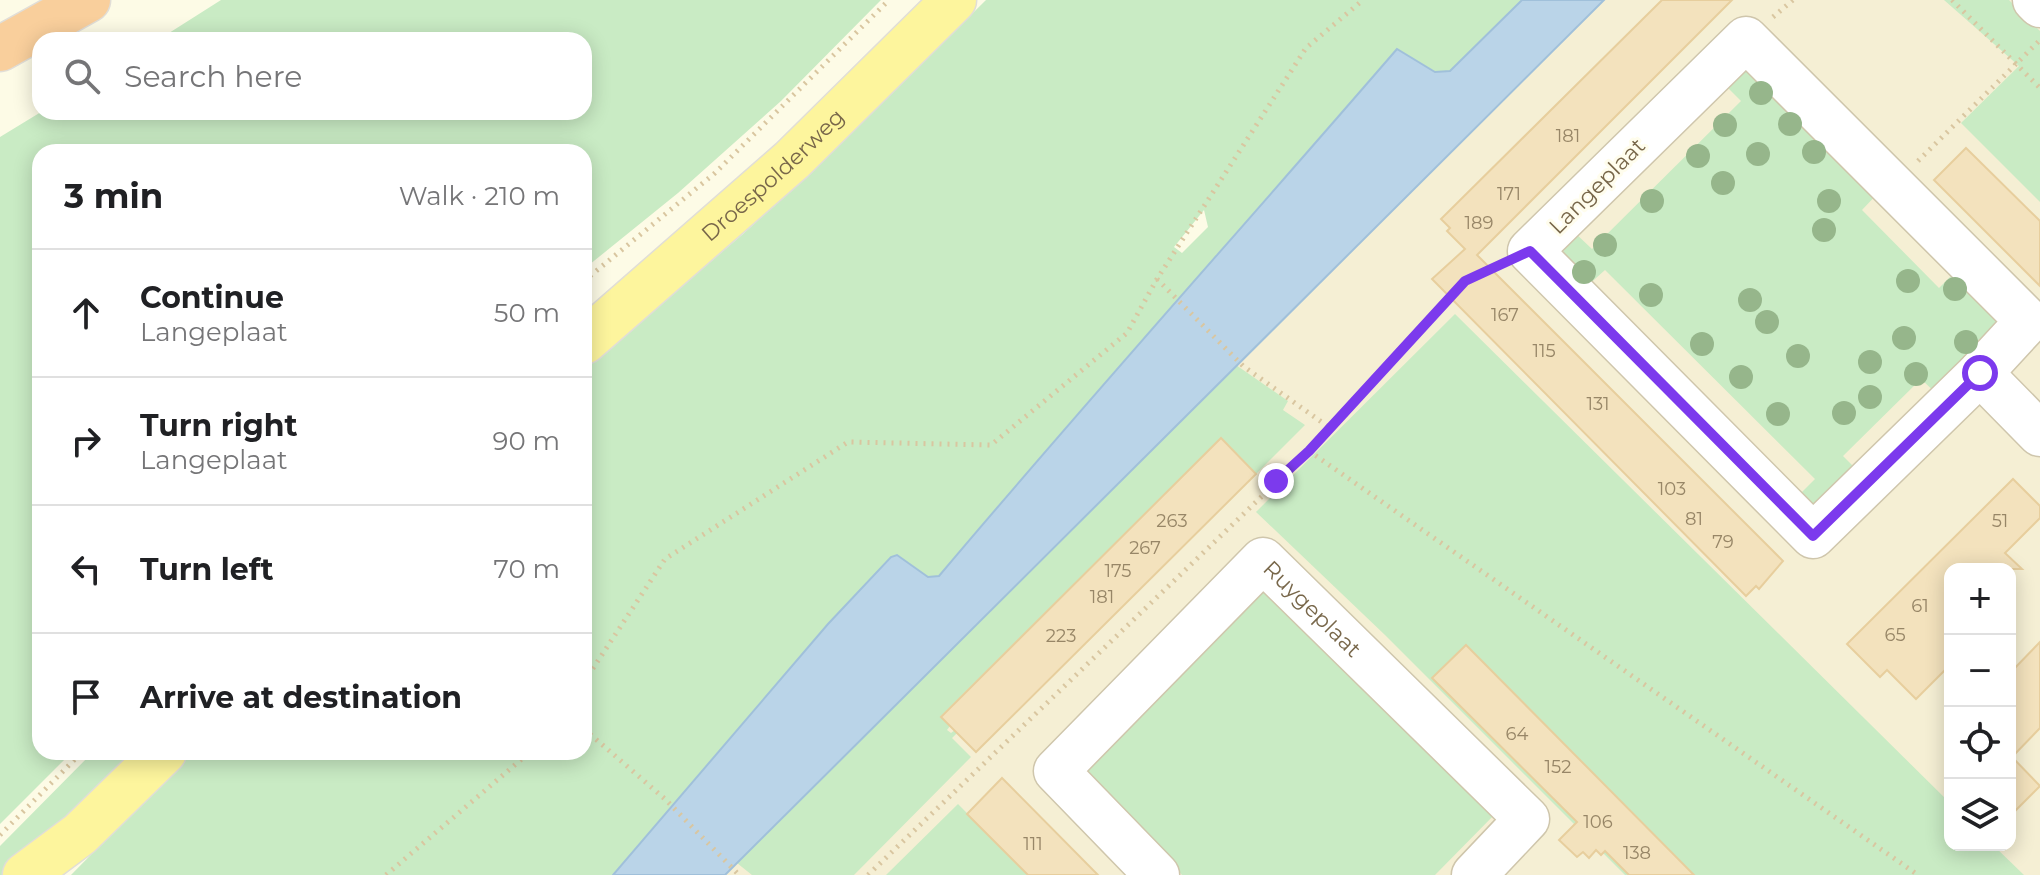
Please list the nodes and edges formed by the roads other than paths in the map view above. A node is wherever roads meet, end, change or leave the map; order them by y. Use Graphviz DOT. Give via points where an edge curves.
graph roads {
  1 [pos="88,0"];
  2 [pos="103,0"];
  3 [pos="954,0"];
  4 [pos="2035,0"];
  5 [pos="2040,5"];
  6 [pos="55,32"];
  7 [pos="32,48"];
  8 [pos="0,49"];
  9 [pos="0,70"];
  10 [pos="592,335"];
  11 [pos="1980,373"];
  12 [pos="2040,434"];
  13 [pos="156,760"];
  14 [pos="80,834"];
  15 [pos="1480,873"];
  16 [pos="25,875"];
  17 [pos="49,875"];
  18 [pos="1157,875"];
  1 -- 8 [label="highway"];
  2 -- 6 [label="highway"];
  3 -- 10 [label="main road, Droespolderweg" via="792,160"];
  4 -- 5 [label="street"];
  7 -- 9 [label="highway"];
  11 -- 11 [label="street, Langeplaat" via="2028,321 1746,39 1530,251 1813,536"];
  11 -- 12 [label="street"];
  13 -- 14 [label="main road"];
  14 -- 16 [label="main road"];
  14 -- 17 [label="main road"];
  15 -- 18 [label="street, Ruygeplaat" via="1527,819 1263,560 1056,771"];
}
